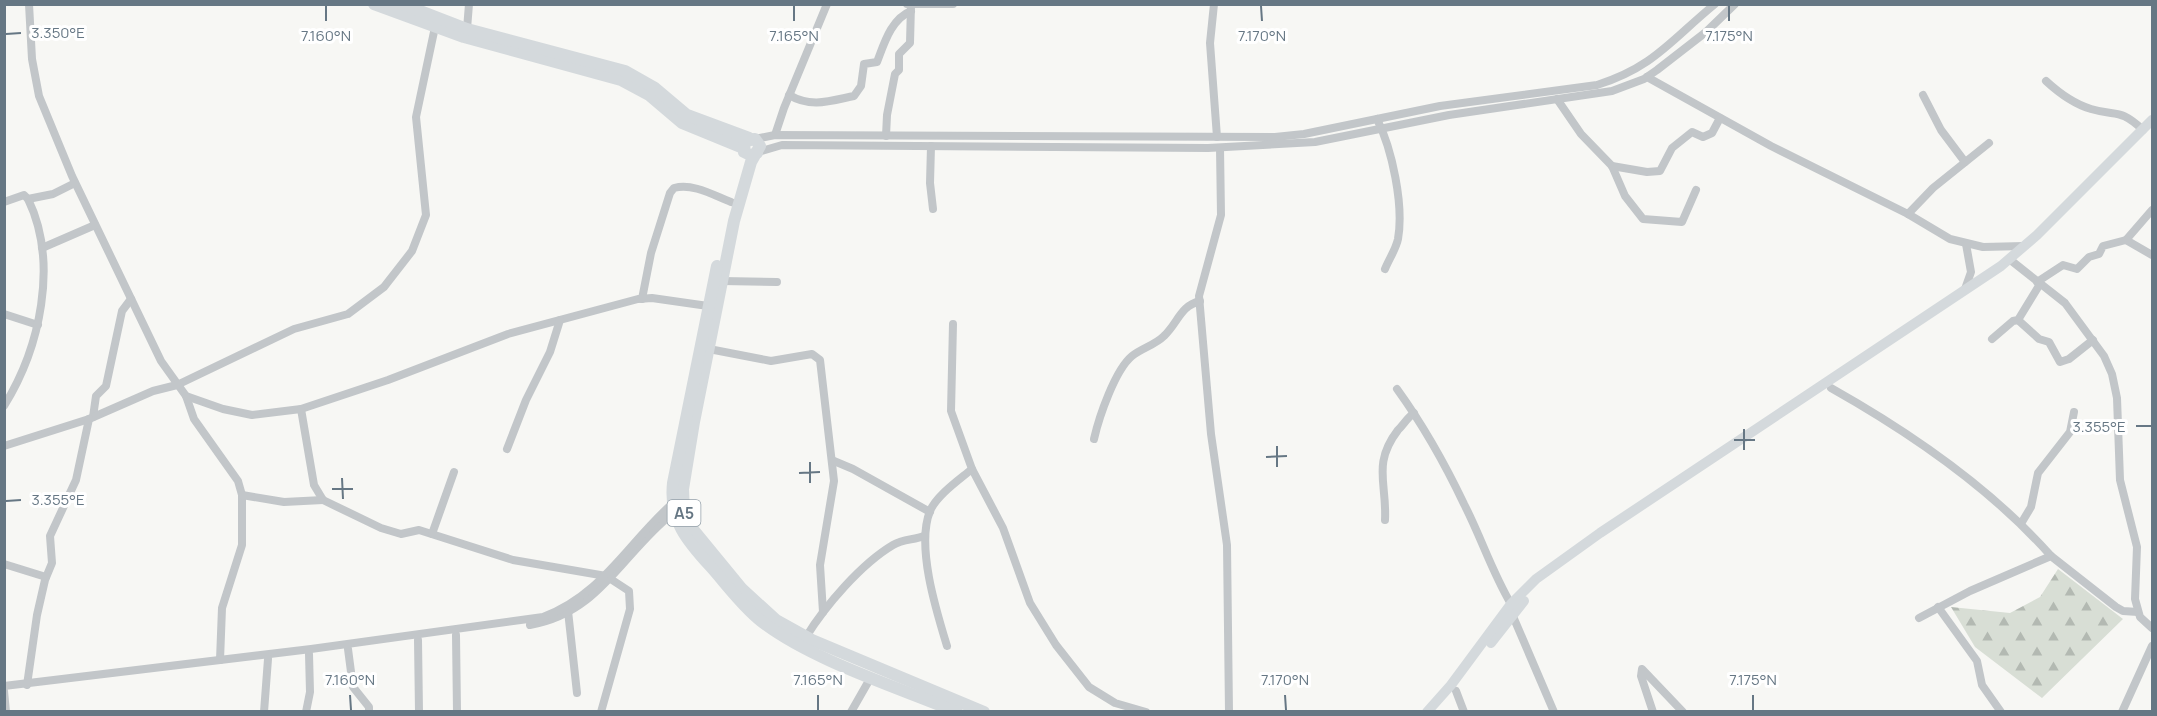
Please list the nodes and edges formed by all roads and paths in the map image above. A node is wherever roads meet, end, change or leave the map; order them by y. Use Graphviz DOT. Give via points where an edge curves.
graph roads {
  1 [pos="29,4"];
  2 [pos="374,4"];
  3 [pos="402,4"];
  4 [pos="469,4"];
  5 [pos="827,4"];
  6 [pos="952,4"];
  7 [pos="1214,4"];
  8 [pos="1735,4"];
  9 [pos="910,7"];
  10 [pos="1712,7"];
  11 [pos="435,27"];
  12 [pos="467,29"];
  13 [pos="1647,77"];
  14 [pos="2046,81"];
  15 [pos="789,95"];
  16 [pos="1923,95"];
  17 [pos="1557,99"];
  18 [pos="1720,118"];
  19 [pos="1377,119"];
  20 [pos="2152,120"];
  21 [pos="2148,129"];
  22 [pos="1382,130"];
  23 [pos="775,135"];
  24 [pos="886,136"];
  25 [pos="1217,137"];
  26 [pos="1989,143"];
  27 [pos="931,146"];
  28 [pos="751,147"];
  29 [pos="1220,148"];
  30 [pos="1965,162"];
  31 [pos="1612,166"];
  32 [pos="75,183"];
  33 [pos="1696,190"];
  34 [pos="28,199"];
  35 [pos="4,202"];
  36 [pos="731,202"];
  37 [pos="933,209"];
  38 [pos="2152,210"];
  39 [pos="1908,214"];
  40 [pos="95,225"];
  41 [pos="2126,240"];
  42 [pos="1966,244"];
  43 [pos="2024,246"];
  44 [pos="42,248"];
  45 [pos="2152,255"];
  46 [pos="2013,262"];
  47 [pos="1385,269"];
  48 [pos="722,281"];
  49 [pos="777,282"];
  50 [pos="2038,283"];
  51 [pos="1961,294"];
  52 [pos="131,299"];
  53 [pos="642,299"];
  54 [pos="1200,301"];
  55 [pos="708,306"];
  56 [pos="4,314"];
  57 [pos="560,320"];
  58 [pos="2018,320"];
  59 [pos="953,324"];
  60 [pos="38,325"];
  61 [pos="1992,339"];
  62 [pos="2093,340"];
  63 [pos="709,348"];
  64 [pos="177,385"];
  65 [pos="1831,388"];
  66 [pos="1397,389"];
  67 [pos="186,396"];
  68 [pos="4,406"];
  69 [pos="301,409"];
  70 [pos="2074,412"];
  71 [pos="1414,413"];
  72 [pos="91,418"];
  73 [pos="689,421"];
  74 [pos="1094,439"];
  75 [pos="4,446"];
  76 [pos="507,449"];
  77 [pos="834,461"];
  78 [pos="972,470"];
  79 [pos="454,472"];
  80 [pos="242,495"];
  81 [pos="323,500"];
  82 [pos="672,509"];
  83 [pos="930,512"];
  84 [pos="1385,520"];
  85 [pos="2022,522"];
  86 [pos="432,534"];
  87 [pos="924,536"];
  88 [pos="2051,556"];
  89 [pos="4,564"];
  90 [pos="46,577"];
  91 [pos="608,577"];
  92 [pos="1938,607"];
  93 [pos="1511,609"];
  94 [pos="568,610"];
  95 [pos="823,612"];
  96 [pos="2138,612"];
  97 [pos="1919,618"];
  98 [pos="2152,628"];
  99 [pos="456,635"];
  100 [pos="806,637"];
  101 [pos="418,640"];
  102 [pos="947,646"];
  103 [pos="2152,646"];
  104 [pos="348,649"];
  105 [pos="309,654"];
  106 [pos="268,659"];
  107 [pos="220,660"];
  108 [pos="871,677"];
  109 [pos="27,685"];
  110 [pos="4,689"];
  111 [pos="1456,691"];
  112 [pos="577,693"];
  113 [pos="6,711"];
  114 [pos="264,711"];
  115 [pos="306,711"];
  116 [pos="369,711"];
  117 [pos="419,711"];
  118 [pos="457,711"];
  119 [pos="601,711"];
  120 [pos="851,711"];
  121 [pos="957,711"];
  122 [pos="984,711"];
  123 [pos="1146,711"];
  124 [pos="1229,711"];
  125 [pos="1427,711"];
  126 [pos="1437,711"];
  127 [pos="1464,711"];
  128 [pos="1554,711"];
  129 [pos="1653,711"];
  130 [pos="1683,711"];
  131 [pos="2001,711"];
  132 [pos="2122,711"];
  1 -- 32 [label="street" via="39,96"];
  2 -- 11 [label="highway"];
  3 -- 12 [label="highway"];
  4 -- 12 [label="street"];
  5 -- 15 [label="street"];
  6 -- 9 [label="street"];
  7 -- 25 [label="street" via="1210,43"];
  8 -- 13 [label="street" via="1706,32"];
  9 -- 15 [label="street" via="886,36 877,62 864,64 861,86 854,96 819,104 803,103"];
  9 -- 24 [label="street" via="910,43 899,54"];
  10 -- 19 [label="street" via="1649,63 1605,82"];
  11 -- 28 [label="highway" via="621,80 650,95 682,123"];
  11 -- 64 [label="street" via="416,117 426,215 403,265 384,287 354,311 272,338"];
  12 -- 28 [label="highway" via="625,72 655,88 687,115"];
  13 -- 17 [label="street" via="1612,91"];
  13 -- 18 [label="street"];
  14 -- 21 [label="street" via="2073,102 2092,110 2119,112"];
  15 -- 23 [label="street"];
  16 -- 30 [label="street" via="1941,130"];
  17 -- 22 [label="street" via="1449,115"];
  17 -- 31 [label="street" via="1581,134"];
  18 -- 31 [label="street" via="1712,133 1702,137 1692,132 1672,148 1660,171"];
  18 -- 39 [label="street"];
  19 -- 22 [label="street"];
  19 -- 25 [label="street" via="1304,134"];
  20 -- 21 [label="main road"];
  21 -- 43 [label="main road"];
  21 -- 46 [label="main road" via="2065,216"];
  22 -- 29 [label="street" via="1303,143"];
  22 -- 47 [label="street" via="1390,150 1399,204 1398,239"];
  23 -- 24 [label="street"];
  23 -- 28 [label="street"];
  24 -- 25 [label="street"];
  26 -- 30 [label="street"];
  27 -- 28 [label="street"];
  27 -- 29 [label="street"];
  27 -- 37 [label="street"];
  28 -- 36 [label="highway, A5"];
  28 -- 48 [label="highway, A5" via="751,162"];
  29 -- 54 [label="street" via="1221,215"];
  30 -- 39 [label="street"];
  31 -- 33 [label="street" via="1625,196 1643,219 1682,222"];
  32 -- 34 [label="street" via="53,194"];
  32 -- 40 [label="street"];
  34 -- 35 [label="street" via="24,195"];
  34 -- 44 [label="street" via="36,215"];
  36 -- 53 [label="street" via="699,189 674,188 651,253"];
  36 -- 55 [label="highway, A5"];
  38 -- 41 [label="street"];
  39 -- 42 [label="street"];
  40 -- 44 [label="street"];
  40 -- 52 [label="street"];
  41 -- 45 [label="street"];
  41 -- 50 [label="street" via="2103,246 2099,254 2077,269 2063,265"];
  42 -- 43 [label="street"];
  42 -- 51 [label="street" via="1971,272"];
  43 -- 51 [label="main road"];
  44 -- 60 [label="street" via="42,309"];
  46 -- 50 [label="street"];
  46 -- 65 [label="main road"];
  48 -- 49 [label="street"];
  48 -- 63 [label="highway, A5"];
  50 -- 58 [label="street"];
  50 -- 62 [label="street" via="2065,303"];
  51 -- 93 [label="main road" via="1600,533 1536,579"];
  52 -- 64 [label="street"];
  52 -- 72 [label="street" via="122,311 106,386 96,396"];
  53 -- 55 [label="street"];
  53 -- 57 [label="street"];
  54 -- 74 [label="street" via="1185,308 1163,337 1127,362 1112,385"];
  54 -- 124 [label="street" via="1210,434 1227,545"];
  55 -- 73 [label="highway, A5"];
  56 -- 60 [label="street"];
  57 -- 69 [label="street" via="508,334"];
  57 -- 76 [label="street"];
  58 -- 61 [label="street"];
  58 -- 62 [label="street" via="2039,339 2049,342 2060,362"];
  59 -- 78 [label="street" via="951,411"];
  60 -- 68 [label="street" via="24,374"];
  62 -- 96 [label="street" via="2112,374 2117,398 2120,480 2138,547"];
  63 -- 73 [label="highway, A5"];
  63 -- 77 [label="street" via="771,361 801,354 817,357"];
  64 -- 67 [label="street"];
  64 -- 72 [label="street"];
  65 -- 85 [label="street" via="1886,419"];
  65 -- 93 [label="main road" via="1604,539"];
  66 -- 71 [label="street"];
  67 -- 69 [label="street" via="252,415"];
  67 -- 80 [label="street" via="194,419 238,481"];
  69 -- 81 [label="street" via="314,485"];
  70 -- 85 [label="street" via="2070,432 2038,473 2031,507"];
  71 -- 84 [label="street" via="1390,441 1384,455 1380,471"];
  71 -- 93 [label="street" via="1465,505"];
  72 -- 75 [label="street"];
  72 -- 90 [label="street" via="76,480 50,536 52,559"];
  73 -- 82 [label="highway, A5" via="673,483"];
  73 -- 100 [label="highway, A5" via="682,489 687,522 755,603"];
  77 -- 83 [label="street"];
  77 -- 95 [label="street" via="833,497 820,565"];
  78 -- 83 [label="street"];
  78 -- 123 [label="street" via="1003,528 1030,603 1056,645 1089,687 1114,703"];
  79 -- 86 [label="street"];
  80 -- 81 [label="street" via="284,502"];
  80 -- 107 [label="street" via="242,545 222,608"];
  81 -- 86 [label="street" via="381,528 401,534 419,530"];
  82 -- 91 [label="street" via="640,535"];
  82 -- 108 [label="highway, A5" via="697,552 760,620 795,643"];
  83 -- 87 [label="street"];
  85 -- 88 [label="street"];
  86 -- 91 [label="street" via="513,561"];
  87 -- 95 [label="street" via="888,548"];
  87 -- 102 [label="street" via="934,599"];
  88 -- 92 [label="street"];
  88 -- 96 [label="street" via="2116,607"];
  89 -- 90 [label="street"];
  90 -- 109 [label="street"];
  91 -- 94 [label="street" via="596,594"];
  91 -- 119 [label="street" via="627,588 631,603"];
  92 -- 97 [label="street"];
  92 -- 131 [label="street" via="1977,661 1982,685"];
  93 -- 111 [label="main road"];
  93 -- 125 [label="main road"];
  93 -- 128 [label="street"];
  94 -- 99 [label="street" via="535,624"];
  94 -- 107 [label="street" via="519,622"];
  94 -- 112 [label="street"];
  95 -- 100 [label="street"];
  96 -- 98 [label="street"];
  99 -- 101 [label="street"];
  99 -- 118 [label="street"];
  100 -- 122 [label="highway, A5"];
  101 -- 104 [label="street"];
  101 -- 117 [label="street"];
  103 -- 132 [label="street"];
  104 -- 105 [label="street"];
  104 -- 116 [label="street" via="353,687"];
  105 -- 106 [label="street"];
  105 -- 115 [label="street"];
  106 -- 110 [label="street"];
  106 -- 114 [label="street"];
  107 -- 109 [label="street"];
  108 -- 120 [label="street"];
  108 -- 121 [label="highway, A5"];
  109 -- 110 [label="street"];
  110 -- 113 [label="street"];
  111 -- 126 [label="main road"];
  111 -- 127 [label="street"];
  129 -- 130 [label="street" via="1642,669"];
}
